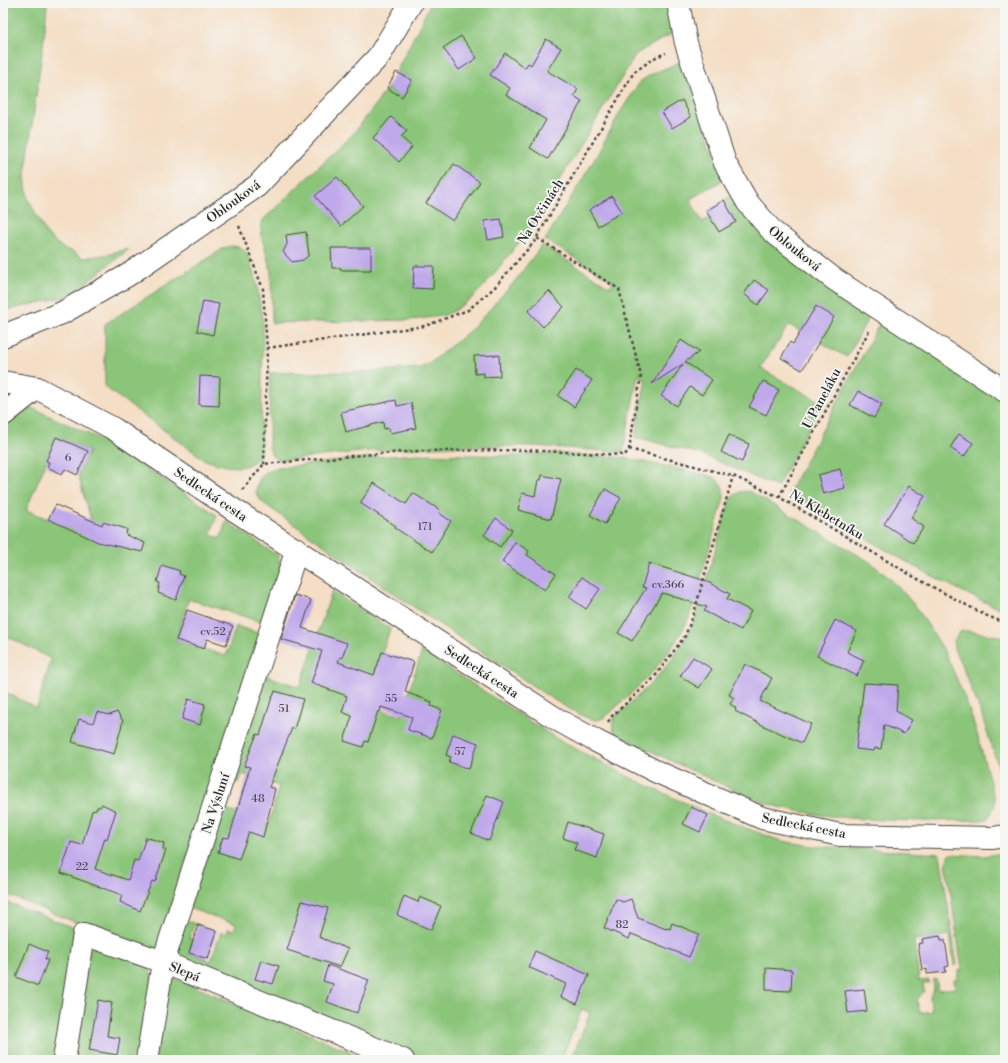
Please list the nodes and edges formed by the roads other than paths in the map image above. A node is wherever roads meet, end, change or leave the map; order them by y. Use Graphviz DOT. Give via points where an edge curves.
graph roads {
  1 [pos="411,3"];
  2 [pos="678,3"];
  3 [pos="3,336"];
  4 [pos="3,382"];
  5 [pos="37,388"];
  6 [pos="1005,391"];
  7 [pos="3,415"];
  8 [pos="297,549"];
  9 [pos="1005,836"];
  10 [pos="163,962"];
  11 [pos="64,1060"];
  12 [pos="147,1060"];
  13 [pos="403,1060"];
  1 -- 3 [label="street, Oblouková" via="379,56 257,186 128,275 69,310"];
  2 -- 6 [label="street, Oblouková" via="686,43 725,163 748,203 773,232 834,279"];
  4 -- 5 [label="street, Sedlecká cesta"];
  5 -- 7 [label="street"];
  5 -- 8 [label="street, Sedlecká cesta" via="114,429"];
  8 -- 9 [label="street, Sedlecká cesta" via="558,720 655,771 762,818 840,835 993,838"];
  8 -- 10 [label="street, Na Výsluní"];
  10 -- 11 [label="street, Slepá" via="84,934"];
  10 -- 12 [label="street, Na Výsluní"];
  10 -- 13 [label="street, Slepá"];
}
